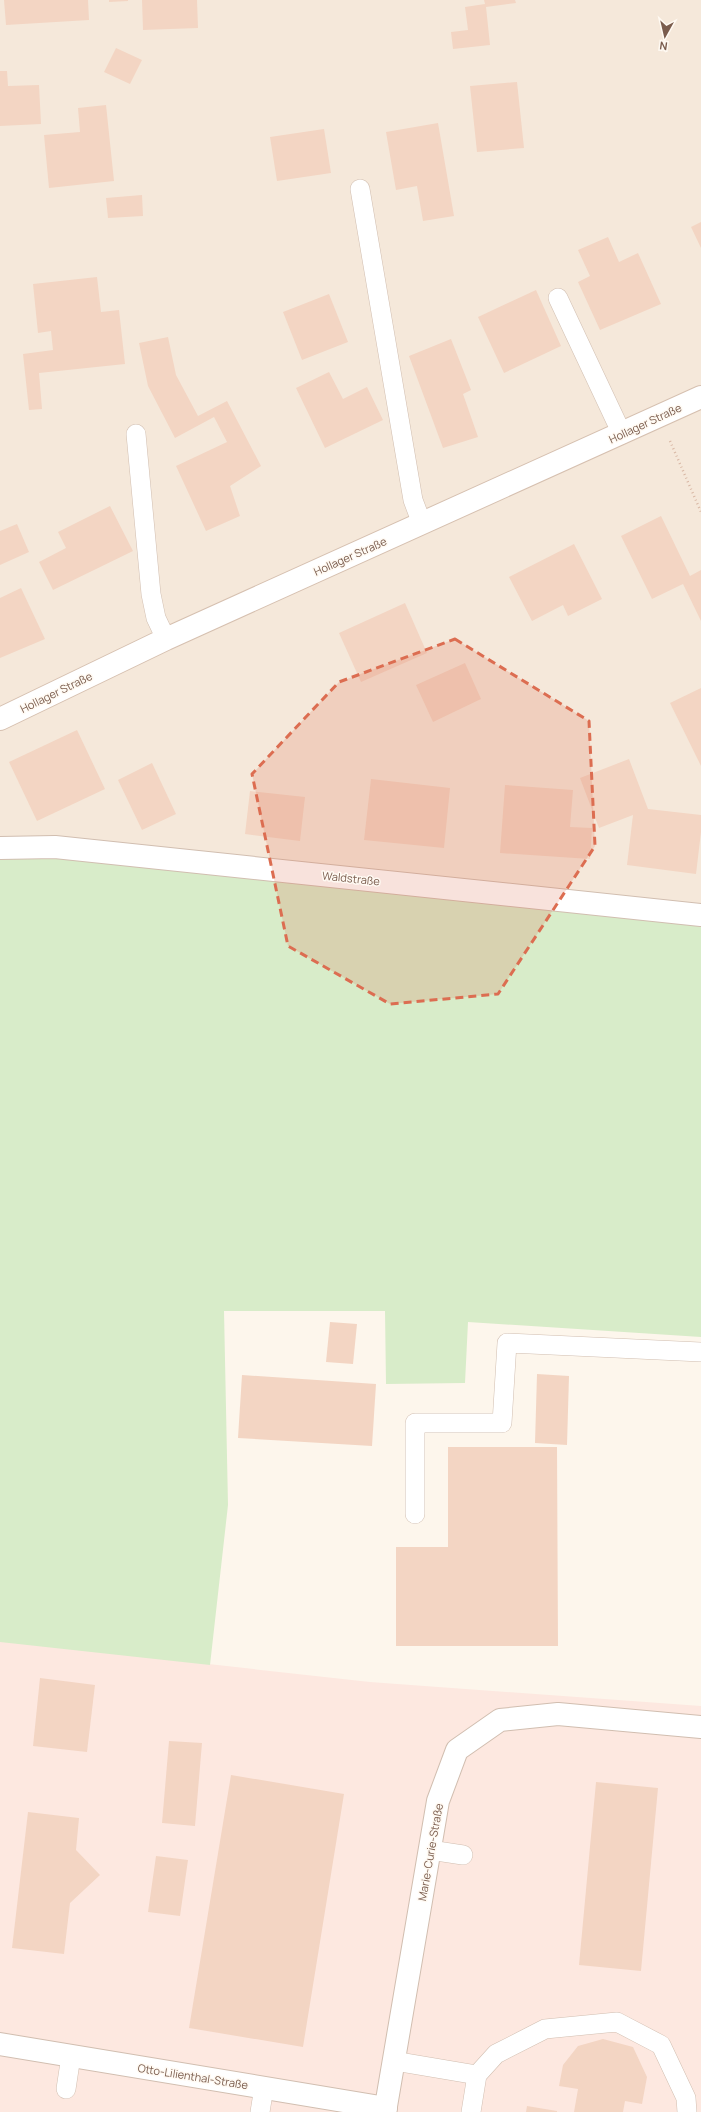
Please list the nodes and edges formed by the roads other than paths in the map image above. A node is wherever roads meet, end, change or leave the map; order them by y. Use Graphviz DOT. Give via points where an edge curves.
graph roads {
  1 [pos="360,189"];
  2 [pos="558,298"];
  3 [pos="701,397"];
  4 [pos="136,434"];
  5 [pos="622,434"];
  6 [pos="422,524"];
  7 [pos="166,639"];
  8 [pos="0,719"];
  9 [pos="0,848"];
  10 [pos="701,915"];
  11 [pos="701,1352"];
  12 [pos="415,1514"];
  13 [pos="701,1727"];
  14 [pos="430,1850"];
  15 [pos="463,1855"];
  16 [pos="0,2044"];
  17 [pos="71,2056"];
  18 [pos="394,2061"];
  19 [pos="477,2075"];
  20 [pos="264,2087"];
  21 [pos="66,2089"];
  22 [pos="386,2110"];
  23 [pos="260,2112"];
  24 [pos="470,2112"];
  25 [pos="687,2112"];
  1 -- 6 [label="lane" via="413,500"];
  2 -- 5 [label="lane"];
  3 -- 5 [label="street, Hollager Straße"];
  4 -- 7 [label="lane" via="151,594 156,618"];
  5 -- 6 [label="street, Hollager Straße"];
  6 -- 7 [label="street, Hollager Straße"];
  7 -- 8 [label="street, Hollager Straße"];
  9 -- 10 [label="street, Waldstraße" via="55,847"];
  11 -- 12 [label="lane" via="507,1342 502,1423 415,1423"];
  13 -- 14 [label="street, Marie-Curie-Straße" via="558,1714 500,1720 457,1750 438,1801"];
  14 -- 15 [label="lane"];
  14 -- 18 [label="street, Marie-Curie-Straße"];
  16 -- 17 [label="street, Otto-Lilienthal-Straße"];
  17 -- 20 [label="street, Otto-Lilienthal-Straße"];
  17 -- 21 [label="lane"];
  18 -- 19 [label="lane"];
  18 -- 22 [label="street, Marie-Curie-Straße"];
  19 -- 24 [label="lane"];
  19 -- 25 [label="lane" via="496,2054 545,2030 617,2022 661,2045 686,2098"];
  20 -- 22 [label="street, Otto-Lilienthal-Straße"];
  20 -- 23 [label="lane"];
}
